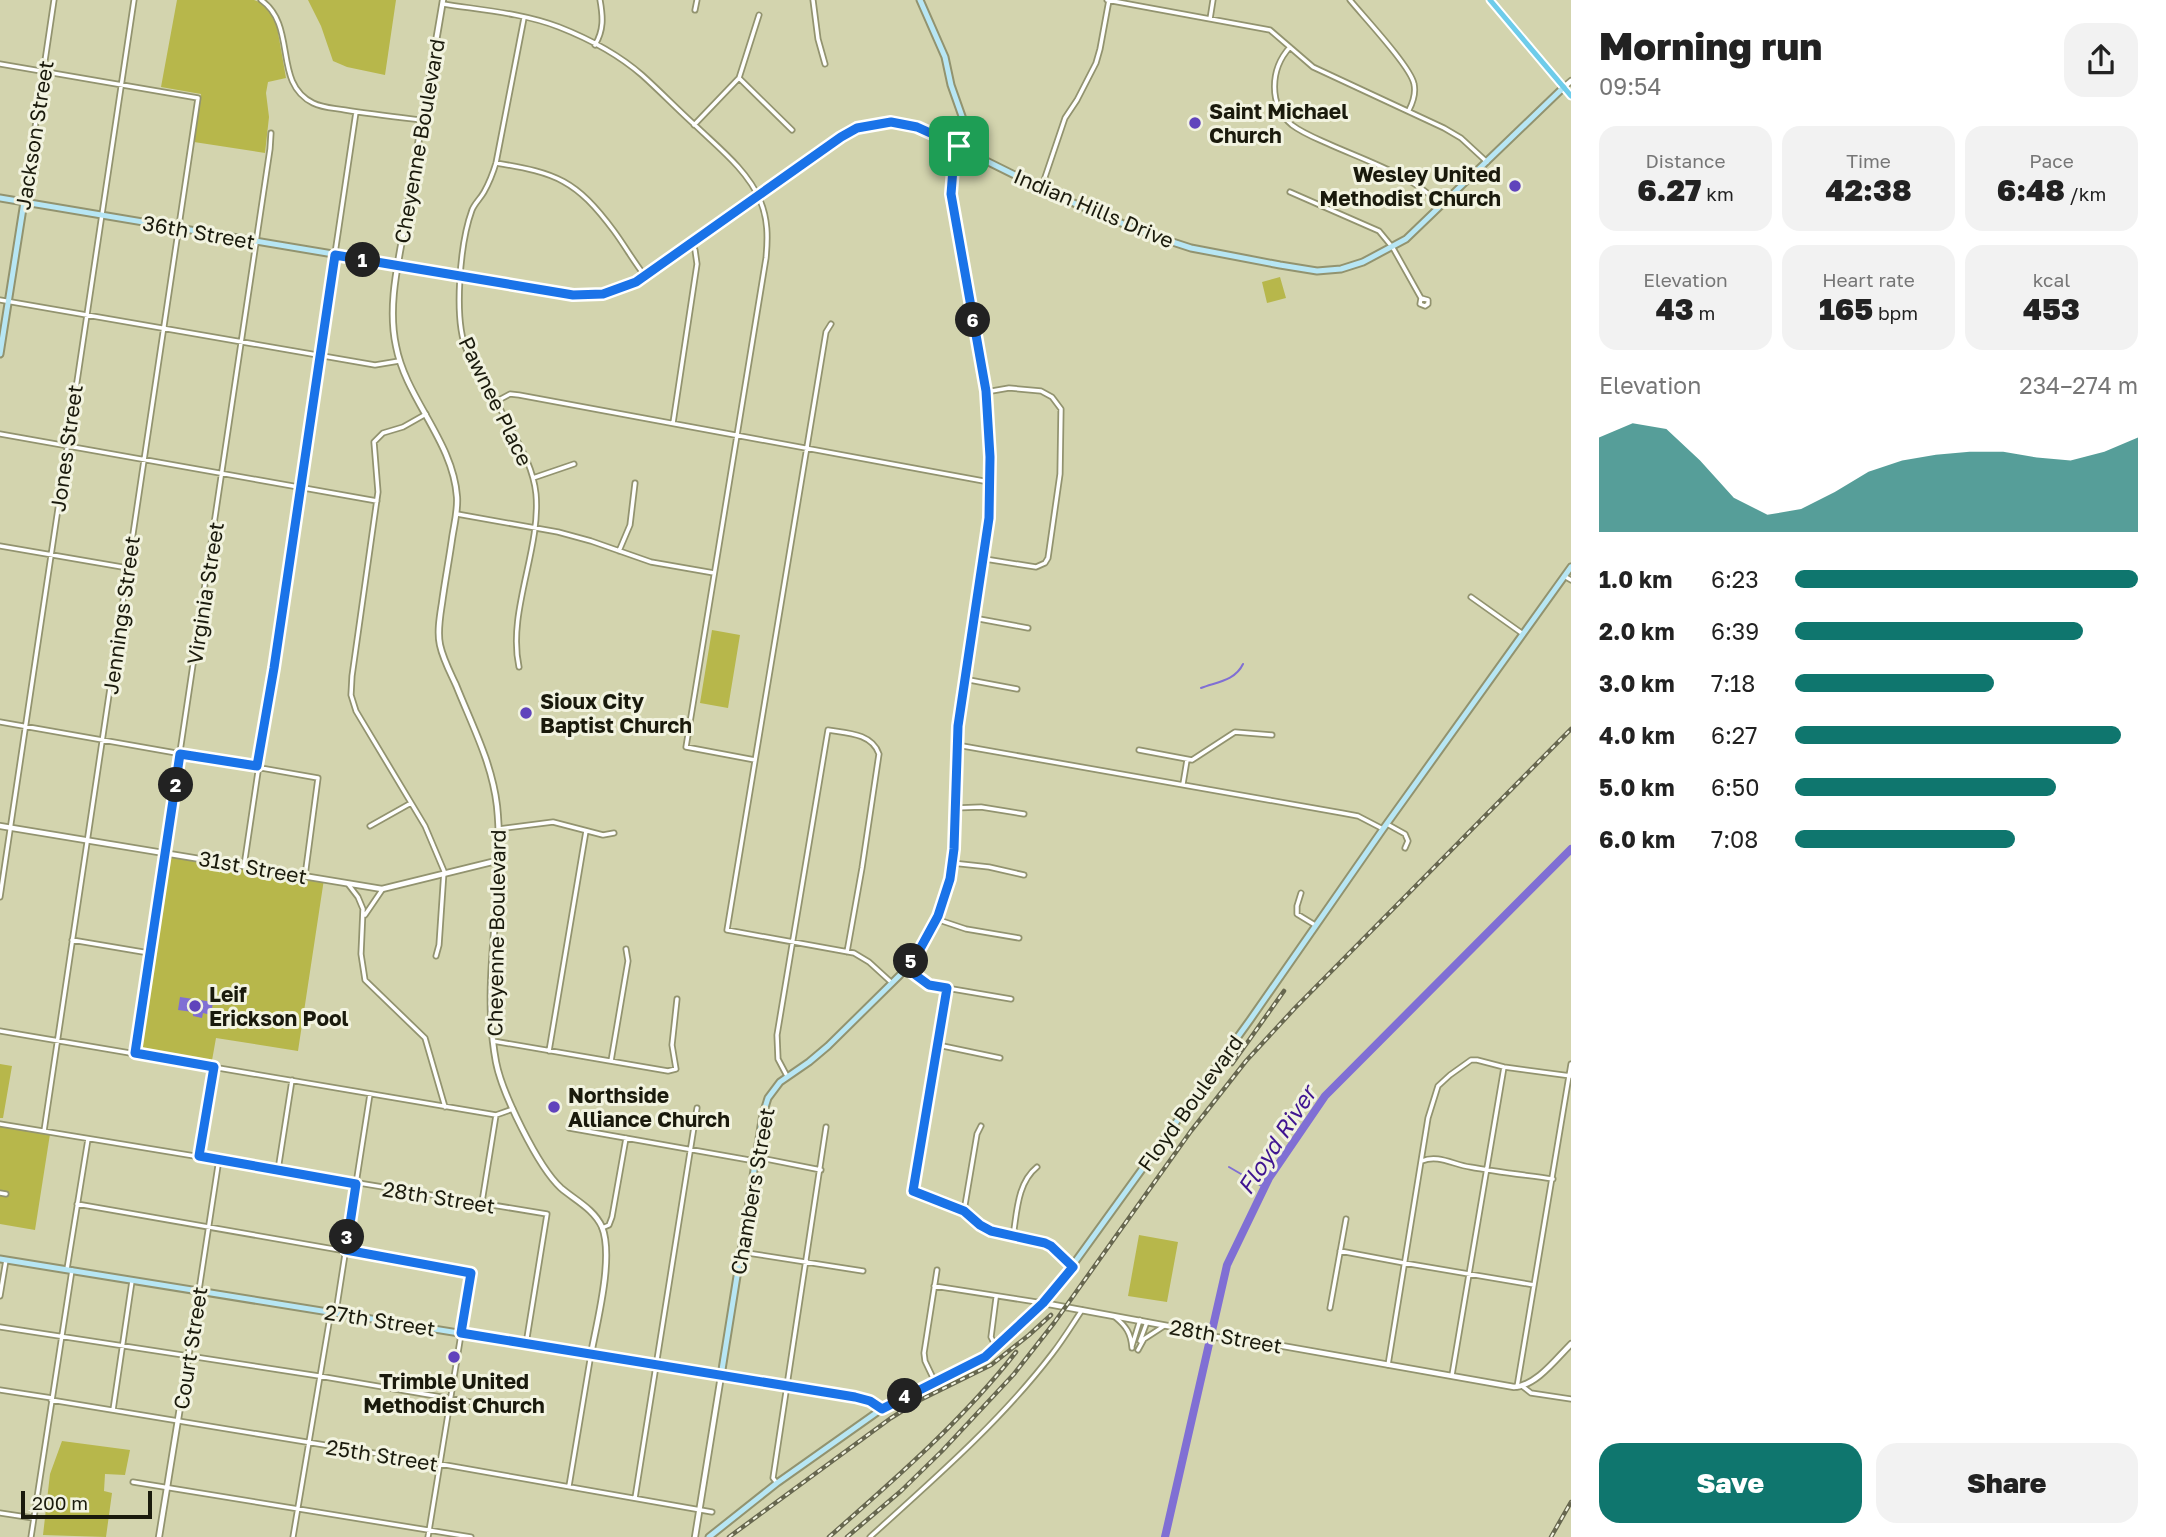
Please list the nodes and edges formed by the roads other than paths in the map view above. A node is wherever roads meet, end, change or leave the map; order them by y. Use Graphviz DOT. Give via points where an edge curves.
graph roads {
  1 [pos="54,0"];
  2 [pos="134,0"];
  3 [pos="261,0"];
  4 [pos="600,0"];
  5 [pos="697,0"];
  6 [pos="813,0"];
  7 [pos="920,0"];
  8 [pos="1108,0"];
  9 [pos="1213,0"];
  10 [pos="1350,0"];
  11 [pos="1490,0"];
  12 [pos="443,2"];
  13 [pos="695,10"];
  14 [pos="759,15"];
  15 [pos="524,18"];
  16 [pos="1210,19"];
  17 [pos="595,46"];
  18 [pos="1290,47"];
  19 [pos="0,64"];
  20 [pos="825,64"];
  21 [pos="43,71"];
  22 [pos="739,78"];
  23 [pos="1571,81"];
  24 [pos="121,84"];
  25 [pos="1564,87"];
  26 [pos="1571,96"];
  27 [pos="1409,110"];
  28 [pos="356,112"];
  29 [pos="421,120"];
  30 [pos="694,125"];
  31 [pos="792,130"];
  32 [pos="271,133"];
  33 [pos="959,146"];
  34 [pos="1487,162"];
  35 [pos="496,163"];
  36 [pos="1041,189"];
  37 [pos="1290,192"];
  38 [pos="758,196"];
  39 [pos="0,198"];
  40 [pos="24,202"];
  41 [pos="1442,206"];
  42 [pos="102,215"];
  43 [pos="179,229"];
  44 [pos="257,242"];
  45 [pos="692,244"];
  46 [pos="1393,248"];
  47 [pos="335,255"];
  48 [pos="398,266"];
  49 [pos="461,276"];
  50 [pos="645,276"];
  51 [pos="1421,298"];
  52 [pos="0,300"];
  53 [pos="8,301"];
  54 [pos="86,314"];
  55 [pos="831,324"];
  56 [pos="164,329"];
  57 [pos="242,342"];
  58 [pos="0,354"];
  59 [pos="320,356"];
  60 [pos="399,361"];
  61 [pos="986,391"];
  62 [pos="497,401"];
  63 [pos="426,414"];
  64 [pos="673,423"];
  65 [pos="0,434"];
  66 [pos="737,435"];
  67 [pos="66,447"];
  68 [pos="807,448"];
  69 [pos="145,459"];
  70 [pos="574,464"];
  71 [pos="223,473"];
  72 [pos="533,478"];
  73 [pos="990,482"];
  74 [pos="635,483"];
  75 [pos="300,487"];
  76 [pos="378,501"];
  77 [pos="457,514"];
  78 [pos="534,528"];
  79 [pos="0,546"];
  80 [pos="620,551"];
  81 [pos="50,554"];
  82 [pos="985,559"];
  83 [pos="1571,567"];
  84 [pos="128,568"];
  85 [pos="714,573"];
  86 [pos="1564,576"];
  87 [pos="1571,580"];
  88 [pos="1471,597"];
  89 [pos="974,618"];
  90 [pos="1028,628"];
  91 [pos="1523,634"];
  92 [pos="519,667"];
  93 [pos="964,679"];
  94 [pos="1017,689"];
  95 [pos="0,722"];
  96 [pos="24,726"];
  97 [pos="1272,735"];
  98 [pos="103,740"];
  99 [pos="956,745"];
  100 [pos="1139,750"];
  101 [pos="180,754"];
  102 [pos="755,760"];
  103 [pos="1187,760"];
  104 [pos="257,766"];
  105 [pos="1183,784"];
  106 [pos="411,803"];
  107 [pos="955,808"];
  108 [pos="1024,814"];
  109 [pos="0,826"];
  110 [pos="370,826"];
  111 [pos="10,827"];
  112 [pos="1385,827"];
  113 [pos="499,829"];
  114 [pos="586,831"];
  115 [pos="614,833"];
  116 [pos="86,840"];
  117 [pos="1405,848"];
  118 [pos="166,852"];
  119 [pos="500,860"];
  120 [pos="952,863"];
  121 [pos="244,866"];
  122 [pos="445,874"];
  123 [pos="1024,875"];
  124 [pos="305,876"];
  125 [pos="347,884"];
  126 [pos="382,889"];
  127 [pos="1301,893"];
  128 [pos="0,897"];
  129 [pos="364,917"];
  130 [pos="936,919"];
  131 [pos="1317,926"];
  132 [pos="1019,938"];
  133 [pos="72,940"];
  134 [pos="793,942"];
  135 [pos="625,949"];
  136 [pos="848,951"];
  137 [pos="150,953"];
  138 [pos="436,956"];
  139 [pos="906,968"];
  140 [pos="892,983"];
  141 [pos="947,988"];
  142 [pos="677,999"];
  143 [pos="1011,999"];
  144 [pos="0,1031"];
  145 [pos="58,1040"];
  146 [pos="493,1041"];
  147 [pos="938,1045"];
  148 [pos="549,1051"];
  149 [pos="135,1053"];
  150 [pos="1000,1058"];
  151 [pos="611,1061"];
  152 [pos="1571,1064"];
  153 [pos="214,1067"];
  154 [pos="1504,1067"];
  155 [pos="788,1076"];
  156 [pos="1570,1076"];
  157 [pos="292,1080"];
  158 [pos="370,1094"];
  159 [pos="444,1107"];
  160 [pos="697,1108"];
  161 [pos="513,1109"];
  162 [pos="496,1115"];
  163 [pos="0,1124"];
  164 [pos="981,1126"];
  165 [pos="826,1127"];
  166 [pos="569,1128"];
  167 [pos="44,1131"];
  168 [pos="626,1138"];
  169 [pos="88,1139"];
  170 [pos="691,1150"];
  171 [pos="199,1156"];
  172 [pos="219,1159"];
  173 [pos="756,1159"];
  174 [pos="1422,1161"];
  175 [pos="1037,1167"];
  176 [pos="1487,1169"];
  177 [pos="278,1170"];
  178 [pos="821,1170"];
  179 [pos="1553,1179"];
  180 [pos="356,1184"];
  181 [pos="0,1193"];
  182 [pos="6,1194"];
  183 [pos="482,1202"];
  184 [pos="77,1204"];
  185 [pos="964,1211"];
  186 [pos="1346,1219"];
  187 [pos="208,1227"];
  188 [pos="602,1228"];
  189 [pos="1013,1236"];
  190 [pos="346,1250"];
  191 [pos="1340,1251"];
  192 [pos="741,1252"];
  193 [pos="3,1259"];
  194 [pos="805,1262"];
  195 [pos="1404,1264"];
  196 [pos="1073,1267"];
  197 [pos="69,1270"];
  198 [pos="937,1270"];
  199 [pos="863,1271"];
  200 [pos="1469,1274"];
  201 [pos="133,1280"];
  202 [pos="1534,1285"];
  203 [pos="934,1286"];
  204 [pos="199,1290"];
  205 [pos="0,1296"];
  206 [pos="997,1297"];
  207 [pos="1043,1303"];
  208 [pos="1330,1308"];
  209 [pos="1082,1310"];
  210 [pos="333,1312"];
  211 [pos="1113,1316"];
  212 [pos="1140,1320"];
  213 [pos="1147,1321"];
  214 [pos="1166,1325"];
  215 [pos="0,1327"];
  216 [pos="461,1333"];
  217 [pos="61,1337"];
  218 [pos="526,1344"];
  219 [pos="1571,1345"];
  220 [pos="122,1346"];
  221 [pos="996,1347"];
  222 [pos="591,1354"];
  223 [pos="188,1357"];
  224 [pos="656,1365"];
  225 [pos="1388,1365"];
  226 [pos="319,1376"];
  227 [pos="721,1376"];
  228 [pos="1452,1376"];
  229 [pos="935,1382"];
  230 [pos="787,1386"];
  231 [pos="1520,1386"];
  232 [pos="0,1390"];
  233 [pos="451,1398"];
  234 [pos="52,1399"];
  235 [pos="1571,1399"];
  236 [pos="882,1409"];
  237 [pos="113,1410"];
  238 [pos="512,1411"];
  239 [pos="178,1420"];
  240 [pos="308,1444"];
  241 [pos="440,1464"];
  242 [pos="133,1482"];
  243 [pos="777,1483"];
  244 [pos="569,1486"];
  245 [pos="167,1488"];
  246 [pos="635,1498"];
  247 [pos="297,1509"];
  248 [pos="699,1509"];
  249 [pos="712,1512"];
  250 [pos="0,1513"];
  251 [pos="33,1518"];
  252 [pos="429,1530"];
  253 [pos="31,1537"];
  254 [pos="159,1537"];
  255 [pos="293,1537"];
  256 [pos="428,1537"];
  257 [pos="471,1537"];
  258 [pos="695,1537"];
  259 [pos="709,1537"];
  260 [pos="870,1537"];
  1 -- 21 [label="street, Jackson Street"];
  2 -- 24 [label="street, Jones Street"];
  3 -- 28 [label="street" via="278,17 292,81 304,97 322,107"];
  4 -- 17 [label="street" via="603,23"];
  5 -- 13 [label="street"];
  6 -- 20 [label="street"];
  7 -- 33 [label="main road, Chambers Street" via="945,57 963,119"];
  8 -- 16 [label="street"];
  8 -- 36 [label="street" via="1101,49 1065,118"];
  9 -- 16 [label="street"];
  10 -- 27 [label="street" via="1413,79"];
  11 -- 25 [label="main road"];
  12 -- 15 [label="street"];
  12 -- 29 [label="street, Cheyenne Boulevard"];
  14 -- 22 [label="street"];
  15 -- 17 [label="street" via="554,25"];
  15 -- 35 [label="street, Pawnee Place"];
  16 -- 18 [label="street" via="1270,30"];
  17 -- 30 [label="street" via="640,73"];
  18 -- 27 [label="street" via="1320,71"];
  18 -- 41 [label="street" via="1278,65 1274,85 1276,102 1287,121 1413,183"];
  19 -- 21 [label="street"];
  21 -- 24 [label="street"];
  21 -- 40 [label="street, Jackson Street"];
  22 -- 30 [label="street"];
  22 -- 31 [label="street"];
  23 -- 25 [label="street, Indian Hills Drive"];
  24 -- 42 [label="street, Jones Street"];
  24 -- 43 [label="street, Jennings Street" via="198,98"];
  25 -- 26 [label="main road"];
  25 -- 34 [label="main road, Indian Hills Drive"];
  27 -- 34 [label="street" via="1461,138"];
  28 -- 29 [label="street"];
  28 -- 47 [label="street"];
  29 -- 48 [label="street, Cheyenne Boulevard"];
  30 -- 38 [label="street" via="746,177"];
  32 -- 44 [label="street, Virginia Street"];
  33 -- 36 [label="main road, Indian Hills Drive"];
  33 -- 38 [label="main road, Indian Hills Drive" via="917,127 875,123 841,137"];
  33 -- 61 [label="main road, Chambers Street" via="951,194"];
  34 -- 41 [label="main road, Indian Hills Drive"];
  35 -- 49 [label="street, Pawnee Place" via="471,215"];
  35 -- 50 [label="street" via="548,174 578,189"];
  36 -- 46 [label="main road, Indian Hills Drive" via="1172,242 1280,265 1317,271 1341,268"];
  37 -- 46 [label="street" via="1379,231"];
  38 -- 45 [label="main road, Indian Hills Drive"];
  38 -- 66 [label="street" via="768,243"];
  39 -- 40 [label="main road, 36th Street"];
  40 -- 42 [label="main road, 36th Street"];
  40 -- 53 [label="main road, Jackson Street"];
  41 -- 46 [label="main road, Indian Hills Drive"];
  42 -- 43 [label="main road, 36th Street"];
  42 -- 54 [label="street, Jones Street"];
  43 -- 44 [label="main road, 36th Street"];
  43 -- 56 [label="street, Jennings Street"];
  44 -- 47 [label="main road, 36th Street"];
  44 -- 57 [label="street, Virginia Street"];
  45 -- 50 [label="main road, Indian Hills Drive"];
  45 -- 64 [label="street" via="697,264"];
  46 -- 51 [label="street"];
  47 -- 48 [label="main road, 36th Street"];
  47 -- 59 [label="street"];
  48 -- 49 [label="main road, Indian Hills Drive"];
  48 -- 60 [label="street, Cheyenne Boulevard" via="393,332"];
  49 -- 50 [label="main road, Indian Hills Drive" via="579,296 614,291"];
  49 -- 62 [label="street, Pawnee Place" via="463,338"];
  52 -- 53 [label="street"];
  53 -- 54 [label="street"];
  53 -- 58 [label="main road, Jackson Street"];
  54 -- 56 [label="street"];
  54 -- 67 [label="street, Jones Street"];
  55 -- 68 [label="street"];
  56 -- 57 [label="street"];
  56 -- 69 [label="street, Jennings Street"];
  57 -- 59 [label="street"];
  57 -- 71 [label="street, Virginia Street"];
  59 -- 60 [label="street" via="375,365"];
  59 -- 75 [label="street"];
  60 -- 63 [label="street, Cheyenne Boulevard"];
  61 -- 73 [label="main road, Chambers Street"];
  61 -- 82 [label="street" via="1041,391 1058,403 1062,415 1060,474 1048,558 1036,567"];
  62 -- 64 [label="street" via="519,395"];
  62 -- 72 [label="street, Pawnee Place"];
  63 -- 76 [label="street" via="377,437 373,449"];
  63 -- 77 [label="street, Cheyenne Boulevard" via="451,471"];
  64 -- 66 [label="street"];
  65 -- 67 [label="street"];
  66 -- 68 [label="street"];
  66 -- 85 [label="street"];
  67 -- 69 [label="street"];
  67 -- 81 [label="street, Jones Street"];
  68 -- 73 [label="street"];
  68 -- 102 [label="street"];
  69 -- 71 [label="street"];
  69 -- 84 [label="street, Jennings Street"];
  70 -- 72 [label="street"];
  71 -- 75 [label="street"];
  71 -- 101 [label="street, Virginia Street"];
  72 -- 78 [label="street, Pawnee Place"];
  73 -- 82 [label="main road, Chambers Street"];
  74 -- 80 [label="street" via="630,525"];
  75 -- 76 [label="street"];
  75 -- 104 [label="street"];
  76 -- 106 [label="street" via="351,695"];
  77 -- 78 [label="street"];
  77 -- 113 [label="street, Cheyenne Boulevard" via="440,617 440,645 490,768"];
  78 -- 80 [label="street"];
  78 -- 92 [label="street, Pawnee Place" via="519,622"];
  79 -- 81 [label="street"];
  80 -- 85 [label="street" via="651,562"];
  81 -- 84 [label="street"];
  81 -- 96 [label="street, Jones Street"];
  82 -- 89 [label="main road, Chambers Street"];
  83 -- 86 [label="main road, Floyd Boulevard"];
  84 -- 98 [label="street, Jennings Street"];
  85 -- 102 [label="street" via="686,747"];
  86 -- 87 [label="street"];
  86 -- 91 [label="main road, Floyd Boulevard"];
  88 -- 91 [label="street"];
  89 -- 90 [label="street"];
  89 -- 93 [label="main road, Chambers Street"];
  91 -- 112 [label="main road, Floyd Boulevard"];
  93 -- 94 [label="street"];
  93 -- 99 [label="main road, Chambers Street"];
  95 -- 96 [label="street"];
  96 -- 98 [label="street"];
  96 -- 111 [label="street, Jones Street"];
  97 -- 103 [label="street" via="1235,733"];
  98 -- 101 [label="street"];
  98 -- 116 [label="street, Jennings Street"];
  99 -- 105 [label="street"];
  99 -- 107 [label="main road, Chambers Street"];
  100 -- 103 [label="street"];
  101 -- 104 [label="street"];
  101 -- 118 [label="street, Virginia Street"];
  102 -- 134 [label="street" via="727,930"];
  103 -- 105 [label="street"];
  104 -- 121 [label="street"];
  104 -- 124 [label="street" via="318,778"];
  105 -- 112 [label="street" via="1358,816"];
  106 -- 110 [label="street"];
  106 -- 122 [label="street"];
  107 -- 108 [label="street"];
  107 -- 120 [label="main road, Chambers Street"];
  109 -- 111 [label="street, 31st Street"];
  111 -- 116 [label="street, 31st Street"];
  111 -- 128 [label="street, Jones Street"];
  112 -- 117 [label="street" via="1405,834"];
  112 -- 131 [label="main road, Floyd Boulevard"];
  113 -- 114 [label="street" via="553,822"];
  113 -- 119 [label="street, Cheyenne Boulevard"];
  114 -- 115 [label="street"];
  114 -- 148 [label="street"];
  116 -- 118 [label="street, 31st Street"];
  116 -- 133 [label="street, Jennings Street"];
  118 -- 121 [label="street, 31st Street"];
  118 -- 137 [label="street, Virginia Street"];
  119 -- 122 [label="street"];
  119 -- 146 [label="street, Cheyenne Boulevard" via="491,970"];
  120 -- 123 [label="street"];
  120 -- 130 [label="main road, Chambers Street"];
  121 -- 124 [label="street, 31st Street"];
  122 -- 126 [label="street"];
  122 -- 138 [label="street"];
  124 -- 125 [label="street, 31st Street"];
  125 -- 126 [label="street, 31st Street"];
  125 -- 129 [label="street" via="358,897"];
  126 -- 129 [label="street"];
  127 -- 131 [label="street" via="1297,914"];
  129 -- 159 [label="street" via="361,954 365,980 425,1038"];
  130 -- 132 [label="street"];
  130 -- 139 [label="main road, Chambers Street"];
  131 -- 196 [label="main road, Floyd Boulevard"];
  133 -- 137 [label="street"];
  133 -- 145 [label="street, Jennings Street"];
  134 -- 136 [label="street"];
  134 -- 136 [label="street" via="828,730 866,738 879,754"];
  134 -- 155 [label="street" via="776,1046"];
  135 -- 151 [label="street" via="628,961"];
  136 -- 140 [label="street"];
  137 -- 149 [label="street, Virginia Street"];
  139 -- 140 [label="main road, Chambers Street"];
  139 -- 141 [label="street" via="929,985"];
  140 -- 155 [label="main road, Chambers Street" via="828,1046"];
  141 -- 143 [label="street"];
  141 -- 147 [label="street"];
  142 -- 151 [label="street" via="672,1045 676,1069"];
  144 -- 145 [label="street"];
  145 -- 149 [label="street"];
  145 -- 167 [label="street, Jennings Street"];
  146 -- 148 [label="street"];
  146 -- 161 [label="street, Cheyenne Boulevard" via="500,1080"];
  147 -- 150 [label="street"];
  147 -- 185 [label="street" via="913,1191"];
  148 -- 151 [label="street"];
  149 -- 153 [label="street"];
  152 -- 156 [label="street"];
  153 -- 157 [label="street"];
  153 -- 171 [label="street"];
  154 -- 156 [label="street"];
  154 -- 174 [label="street" via="1471,1060 1442,1081 1432,1103"];
  154 -- 176 [label="street"];
  155 -- 173 [label="main road, Chambers Street" via="768,1098"];
  156 -- 179 [label="street"];
  157 -- 158 [label="street"];
  157 -- 177 [label="street"];
  158 -- 159 [label="street"];
  158 -- 180 [label="street"];
  159 -- 162 [label="street"];
  160 -- 170 [label="street"];
  161 -- 162 [label="street"];
  161 -- 188 [label="street, Cheyenne Boulevard" via="546,1169"];
  162 -- 183 [label="street"];
  163 -- 167 [label="street, 28th Street"];
  164 -- 185 [label="street"];
  165 -- 178 [label="street"];
  166 -- 168 [label="street"];
  167 -- 169 [label="street, 28th Street"];
  168 -- 170 [label="street"];
  168 -- 188 [label="street" via="612,1217"];
  169 -- 171 [label="street, 28th Street"];
  169 -- 184 [label="street"];
  170 -- 173 [label="street"];
  170 -- 224 [label="street"];
  171 -- 172 [label="street, 28th Street"];
  172 -- 177 [label="street, 28th Street"];
  172 -- 187 [label="street, Court Street"];
  173 -- 178 [label="street"];
  173 -- 192 [label="main road, Chambers Street"];
  174 -- 176 [label="street" via="1448,1160"];
  174 -- 195 [label="street"];
  175 -- 189 [label="street" via="1021,1190"];
  176 -- 179 [label="street"];
  176 -- 200 [label="street"];
  177 -- 180 [label="street, 28th Street"];
  178 -- 194 [label="street"];
  179 -- 202 [label="street"];
  180 -- 183 [label="street, 28th Street"];
  180 -- 190 [label="street"];
  181 -- 182 [label="street"];
  183 -- 218 [label="street, 28th Street" via="547,1214"];
  184 -- 187 [label="street"];
  184 -- 197 [label="street"];
  185 -- 189 [label="street" via="984,1228"];
  186 -- 191 [label="street"];
  187 -- 190 [label="street"];
  187 -- 204 [label="street, Court Street"];
  188 -- 222 [label="street" via="607,1257"];
  189 -- 196 [label="street" via="1051,1246"];
  190 -- 210 [label="street"];
  190 -- 216 [label="street" via="471,1273"];
  191 -- 195 [label="street"];
  191 -- 208 [label="street"];
  192 -- 194 [label="street"];
  192 -- 227 [label="main road, Chambers Street"];
  193 -- 197 [label="main road, 27th Street"];
  193 -- 205 [label="street"];
  194 -- 199 [label="street"];
  194 -- 230 [label="street"];
  195 -- 200 [label="street"];
  195 -- 225 [label="street"];
  196 -- 207 [label="main road, Floyd Boulevard"];
  197 -- 201 [label="main road, 27th Street"];
  197 -- 217 [label="street"];
  198 -- 203 [label="street"];
  200 -- 202 [label="street"];
  200 -- 228 [label="street"];
  201 -- 204 [label="main road, 27th Street"];
  201 -- 220 [label="street"];
  202 -- 231 [label="street"];
  203 -- 206 [label="street, 28th Street"];
  203 -- 229 [label="street" via="924,1353"];
  204 -- 210 [label="main road, 27th Street"];
  204 -- 223 [label="street, Court Street"];
  206 -- 207 [label="street, 28th Street"];
  206 -- 221 [label="street" via="991,1337"];
  207 -- 209 [label="street, 28th Street"];
  207 -- 221 [label="main road, Floyd Boulevard"];
  209 -- 211 [label="street, 28th Street"];
  209 -- 260 [label="street" via="1052,1355 992,1423"];
  210 -- 216 [label="main road, 27th Street"];
  210 -- 226 [label="street"];
  211 -- 212 [label="street, 28th Street"];
  211 -- 212 [label="street" via="1128,1329 1132,1348"];
  212 -- 213 [label="street, 28th Street"];
  213 -- 214 [label="street, 28th Street"];
  213 -- 214 [label="street" via="1138,1350 1144,1339"];
  214 -- 225 [label="street, 28th Street"];
  215 -- 217 [label="street"];
  216 -- 218 [label="main road, 27th Street"];
  216 -- 233 [label="street"];
  217 -- 220 [label="street"];
  217 -- 234 [label="street"];
  218 -- 222 [label="main road, 27th Street"];
  219 -- 231 [label="street"];
  220 -- 223 [label="street"];
  220 -- 237 [label="street"];
  221 -- 229 [label="main road, Floyd Boulevard"];
  222 -- 224 [label="main road, 27th Street"];
  222 -- 244 [label="street"];
  223 -- 226 [label="street"];
  223 -- 239 [label="street, Court Street"];
  224 -- 227 [label="main road, 27th Street"];
  224 -- 246 [label="street"];
  225 -- 228 [label="street, 28th Street"];
  226 -- 233 [label="street"];
  226 -- 240 [label="street"];
  227 -- 230 [label="main road, 27th Street"];
  227 -- 248 [label="street, Chambers Street"];
  228 -- 231 [label="street, 28th Street"];
  229 -- 236 [label="main road, Floyd Boulevard"];
  230 -- 236 [label="main road, 27th Street" via="855,1397"];
  230 -- 243 [label="street" via="773,1478"];
  231 -- 235 [label="street" via="1531,1393"];
  232 -- 234 [label="street, 25th Street"];
  233 -- 238 [label="street"];
  233 -- 241 [label="street"];
  234 -- 237 [label="street, 25th Street"];
  234 -- 251 [label="street"];
  236 -- 243 [label="main road, Floyd Boulevard"];
  237 -- 239 [label="street, 25th Street"];
  239 -- 240 [label="street, 25th Street"];
  239 -- 245 [label="street, Court Street"];
  240 -- 241 [label="street, 25th Street"];
  240 -- 247 [label="street"];
  241 -- 244 [label="street, 25th Street"];
  241 -- 252 [label="street"];
  242 -- 245 [label="street"];
  243 -- 259 [label="main road, Floyd Boulevard"];
  244 -- 246 [label="street, 25th Street"];
  245 -- 247 [label="street"];
  245 -- 254 [label="street, Court Street"];
  246 -- 248 [label="street, 25th Street"];
  247 -- 252 [label="street"];
  247 -- 255 [label="street"];
  248 -- 249 [label="street, 25th Street"];
  248 -- 258 [label="street, Chambers Street"];
  250 -- 251 [label="street"];
  251 -- 253 [label="street"];
  252 -- 256 [label="street"];
  252 -- 257 [label="street"];
}
